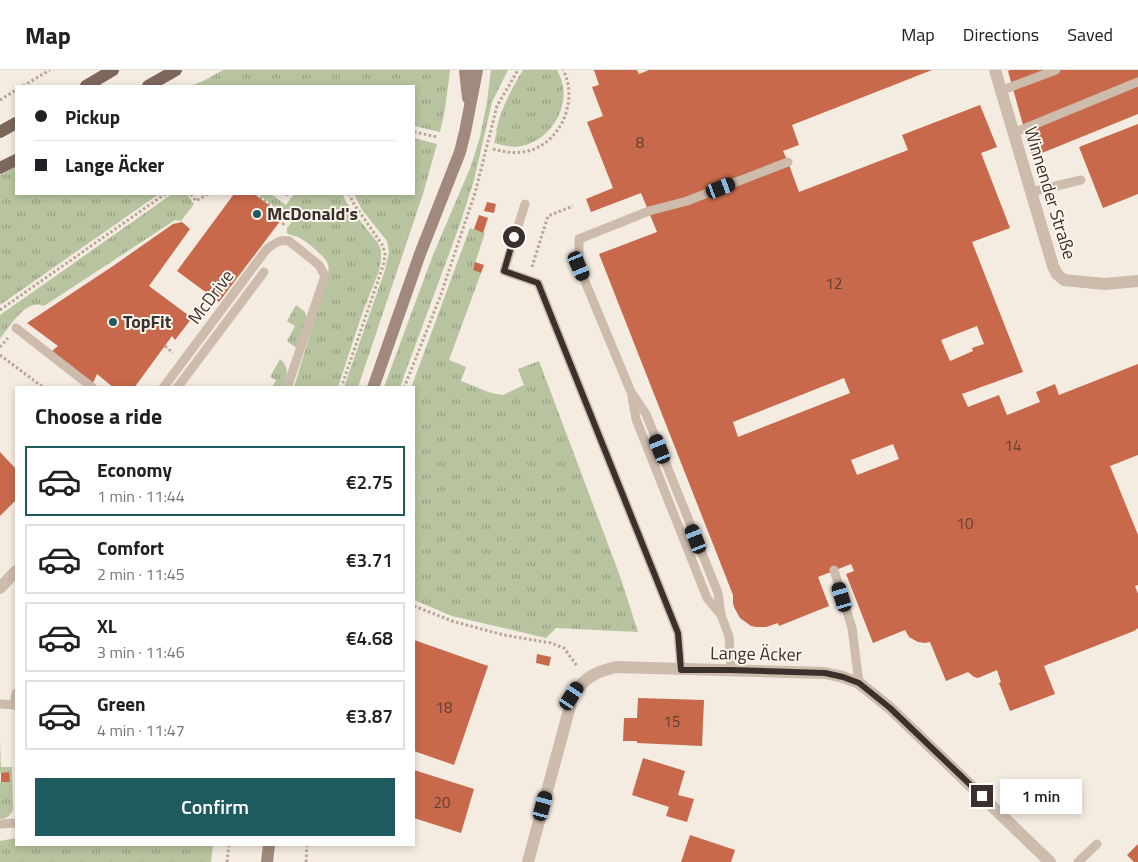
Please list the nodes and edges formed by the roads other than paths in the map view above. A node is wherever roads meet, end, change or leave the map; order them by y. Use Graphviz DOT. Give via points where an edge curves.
graph roads {
  1 [pos="112,70"];
  2 [pos="176,70"];
  3 [pos="465,70"];
  4 [pos="477,70"];
  5 [pos="995,70"];
  6 [pos="1056,70"];
  7 [pos="1138,82"];
  8 [pos="88,85"];
  9 [pos="150,85"];
  10 [pos="1000,91"];
  11 [pos="470,110"];
  12 [pos="15,124"];
  13 [pos="0,132"];
  14 [pos="1013,133"];
  15 [pos="15,160"];
  16 [pos="788,162"];
  17 [pos="0,168"];
  18 [pos="1081,180"];
  19 [pos="1031,192"];
  20 [pos="525,204"];
  21 [pos="264,272"];
  22 [pos="1138,282"];
  23 [pos="16,328"];
  24 [pos="90,386"];
  25 [pos="164,386"];
  26 [pos="178,386"];
  27 [pos="288,386"];
  28 [pos="374,386"];
  29 [pos="834,570"];
  30 [pos="15,572"];
  31 [pos="0,588"];
  32 [pos="681,670"];
  33 [pos="731,670"];
  34 [pos="859,683"];
  35 [pos="0,704"];
  36 [pos="15,705"];
  37 [pos="15,823"];
  38 [pos="0,824"];
  39 [pos="1098,844"];
  40 [pos="269,846"];
  41 [pos="268,862"];
  42 [pos="528,862"];
  43 [pos="1050,862"];
  44 [pos="1078,862"];
  1 -- 8 [label="main road"];
  2 -- 9 [label="main road"];
  3 -- 11 [label="main road"];
  4 -- 11 [label="main road"];
  5 -- 10 [label="street, Winnender Straße"];
  6 -- 10 [label="lane"];
  7 -- 14 [label="lane"];
  10 -- 14 [label="street, Winnender Straße"];
  11 -- 28 [label="main road" via="460,152"];
  12 -- 13 [label="main road"];
  14 -- 19 [label="street, Winnender Straße"];
  15 -- 17 [label="main road"];
  16 -- 33 [label="lane" via="579,239 579,266 631,392 646,414 718,593 721,615 729,636"];
  18 -- 19 [label="lane"];
  19 -- 22 [label="street, Winnender Straße" via="1053,266 1064,280 1105,284"];
  20 -- 32 [label="lane" via="504,271 538,283 678,633"];
  21 -- 26 [label="lane"];
  23 -- 24 [label="lane" via="69,374"];
  25 -- 27 [label="lane, McDrive" via="266,250 281,241 289,242 319,265 325,276"];
  29 -- 34 [label="lane" via="852,628"];
  30 -- 31 [label="street"];
  32 -- 33 [label="street, Lange Äcker"];
  32 -- 42 [label="street, Lange Äcker" via="616,667 600,671 578,687 572,696"];
  33 -- 34 [label="street, Lange Äcker" via="825,673"];
  34 -- 43 [label="street, Lange Äcker" via="890,708"];
  35 -- 36 [label="lane"];
  37 -- 38 [label="lane"];
  39 -- 44 [label="lane"];
  40 -- 41 [label="main road"];
}
